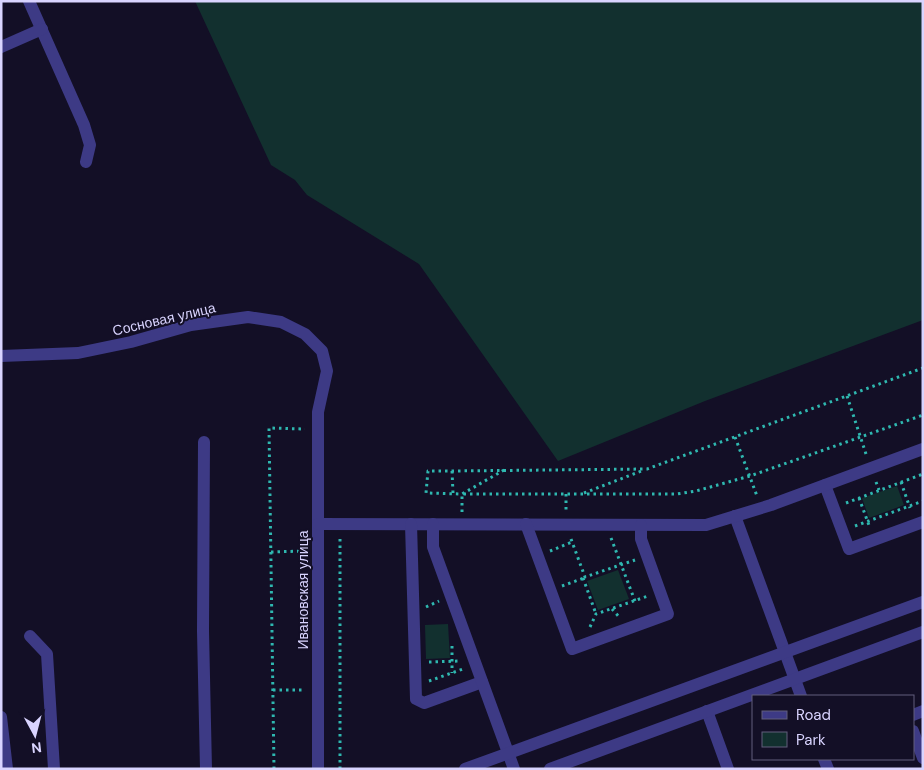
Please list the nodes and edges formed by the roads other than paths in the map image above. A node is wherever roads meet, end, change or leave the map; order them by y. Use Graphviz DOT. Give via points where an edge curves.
graph roads {
  1 [pos="29,1"];
  2 [pos="42,29"];
  3 [pos="1,47"];
  4 [pos="86,162"];
  5 [pos="1,356"];
  6 [pos="318,412"];
  7 [pos="204,442"];
  8 [pos="923,449"];
  9 [pos="825,485"];
  10 [pos="735,516"];
  11 [pos="318,524"];
  12 [pos="411,524"];
  13 [pos="433,524"];
  14 [pos="526,524"];
  15 [pos="920,524"];
  16 [pos="641,525"];
  17 [pos="923,602"];
  18 [pos="923,632"];
  19 [pos="30,636"];
  20 [pos="785,652"];
  21 [pos="794,679"];
  22 [pos="482,682"];
  23 [pos="801,695"];
  24 [pos="707,711"];
  25 [pos="1,717"];
  26 [pos="914,734"];
  27 [pos="508,753"];
  28 [pos="923,758"];
  29 [pos="7,769"];
  30 [pos="54,769"];
  31 [pos="206,769"];
  32 [pos="318,769"];
  33 [pos="465,769"];
  34 [pos="514,769"];
  35 [pos="550,769"];
  36 [pos="728,769"];
  1 -- 2 [label="street"];
  2 -- 3 [label="street"];
  2 -- 4 [label="street" via="84,125 90,145"];
  5 -- 6 [label="street, Сосновая улица" via="78,352 131,342 191,325 248,317 281,322 305,334 322,351 326,371"];
  6 -- 11 [label="street, Ивановская улица"];
  7 -- 31 [label="street"];
  8 -- 9 [label="street"];
  9 -- 10 [label="street"];
  9 -- 15 [label="street" via="849,549"];
  10 -- 16 [label="street" via="706,525"];
  10 -- 20 [label="street"];
  11 -- 12 [label="street"];
  11 -- 32 [label="street, Ивановская улица"];
  12 -- 13 [label="street"];
  12 -- 22 [label="street" via="416,699 424,703"];
  13 -- 14 [label="street"];
  13 -- 22 [label="street" via="433,548"];
  14 -- 16 [label="street"];
  14 -- 16 [label="street" via="572,649 668,614 641,540"];
  17 -- 20 [label="street"];
  18 -- 21 [label="street"];
  19 -- 30 [label="street" via="47,654"];
  20 -- 21 [label="street"];
  20 -- 27 [label="street"];
  21 -- 23 [label="street"];
  21 -- 24 [label="street"];
  22 -- 27 [label="street"];
  24 -- 35 [label="street"];
  24 -- 36 [label="street"];
  25 -- 29 [label="street"];
  26 -- 28 [label="street"];
  27 -- 33 [label="street"];
  27 -- 34 [label="street"];
}
